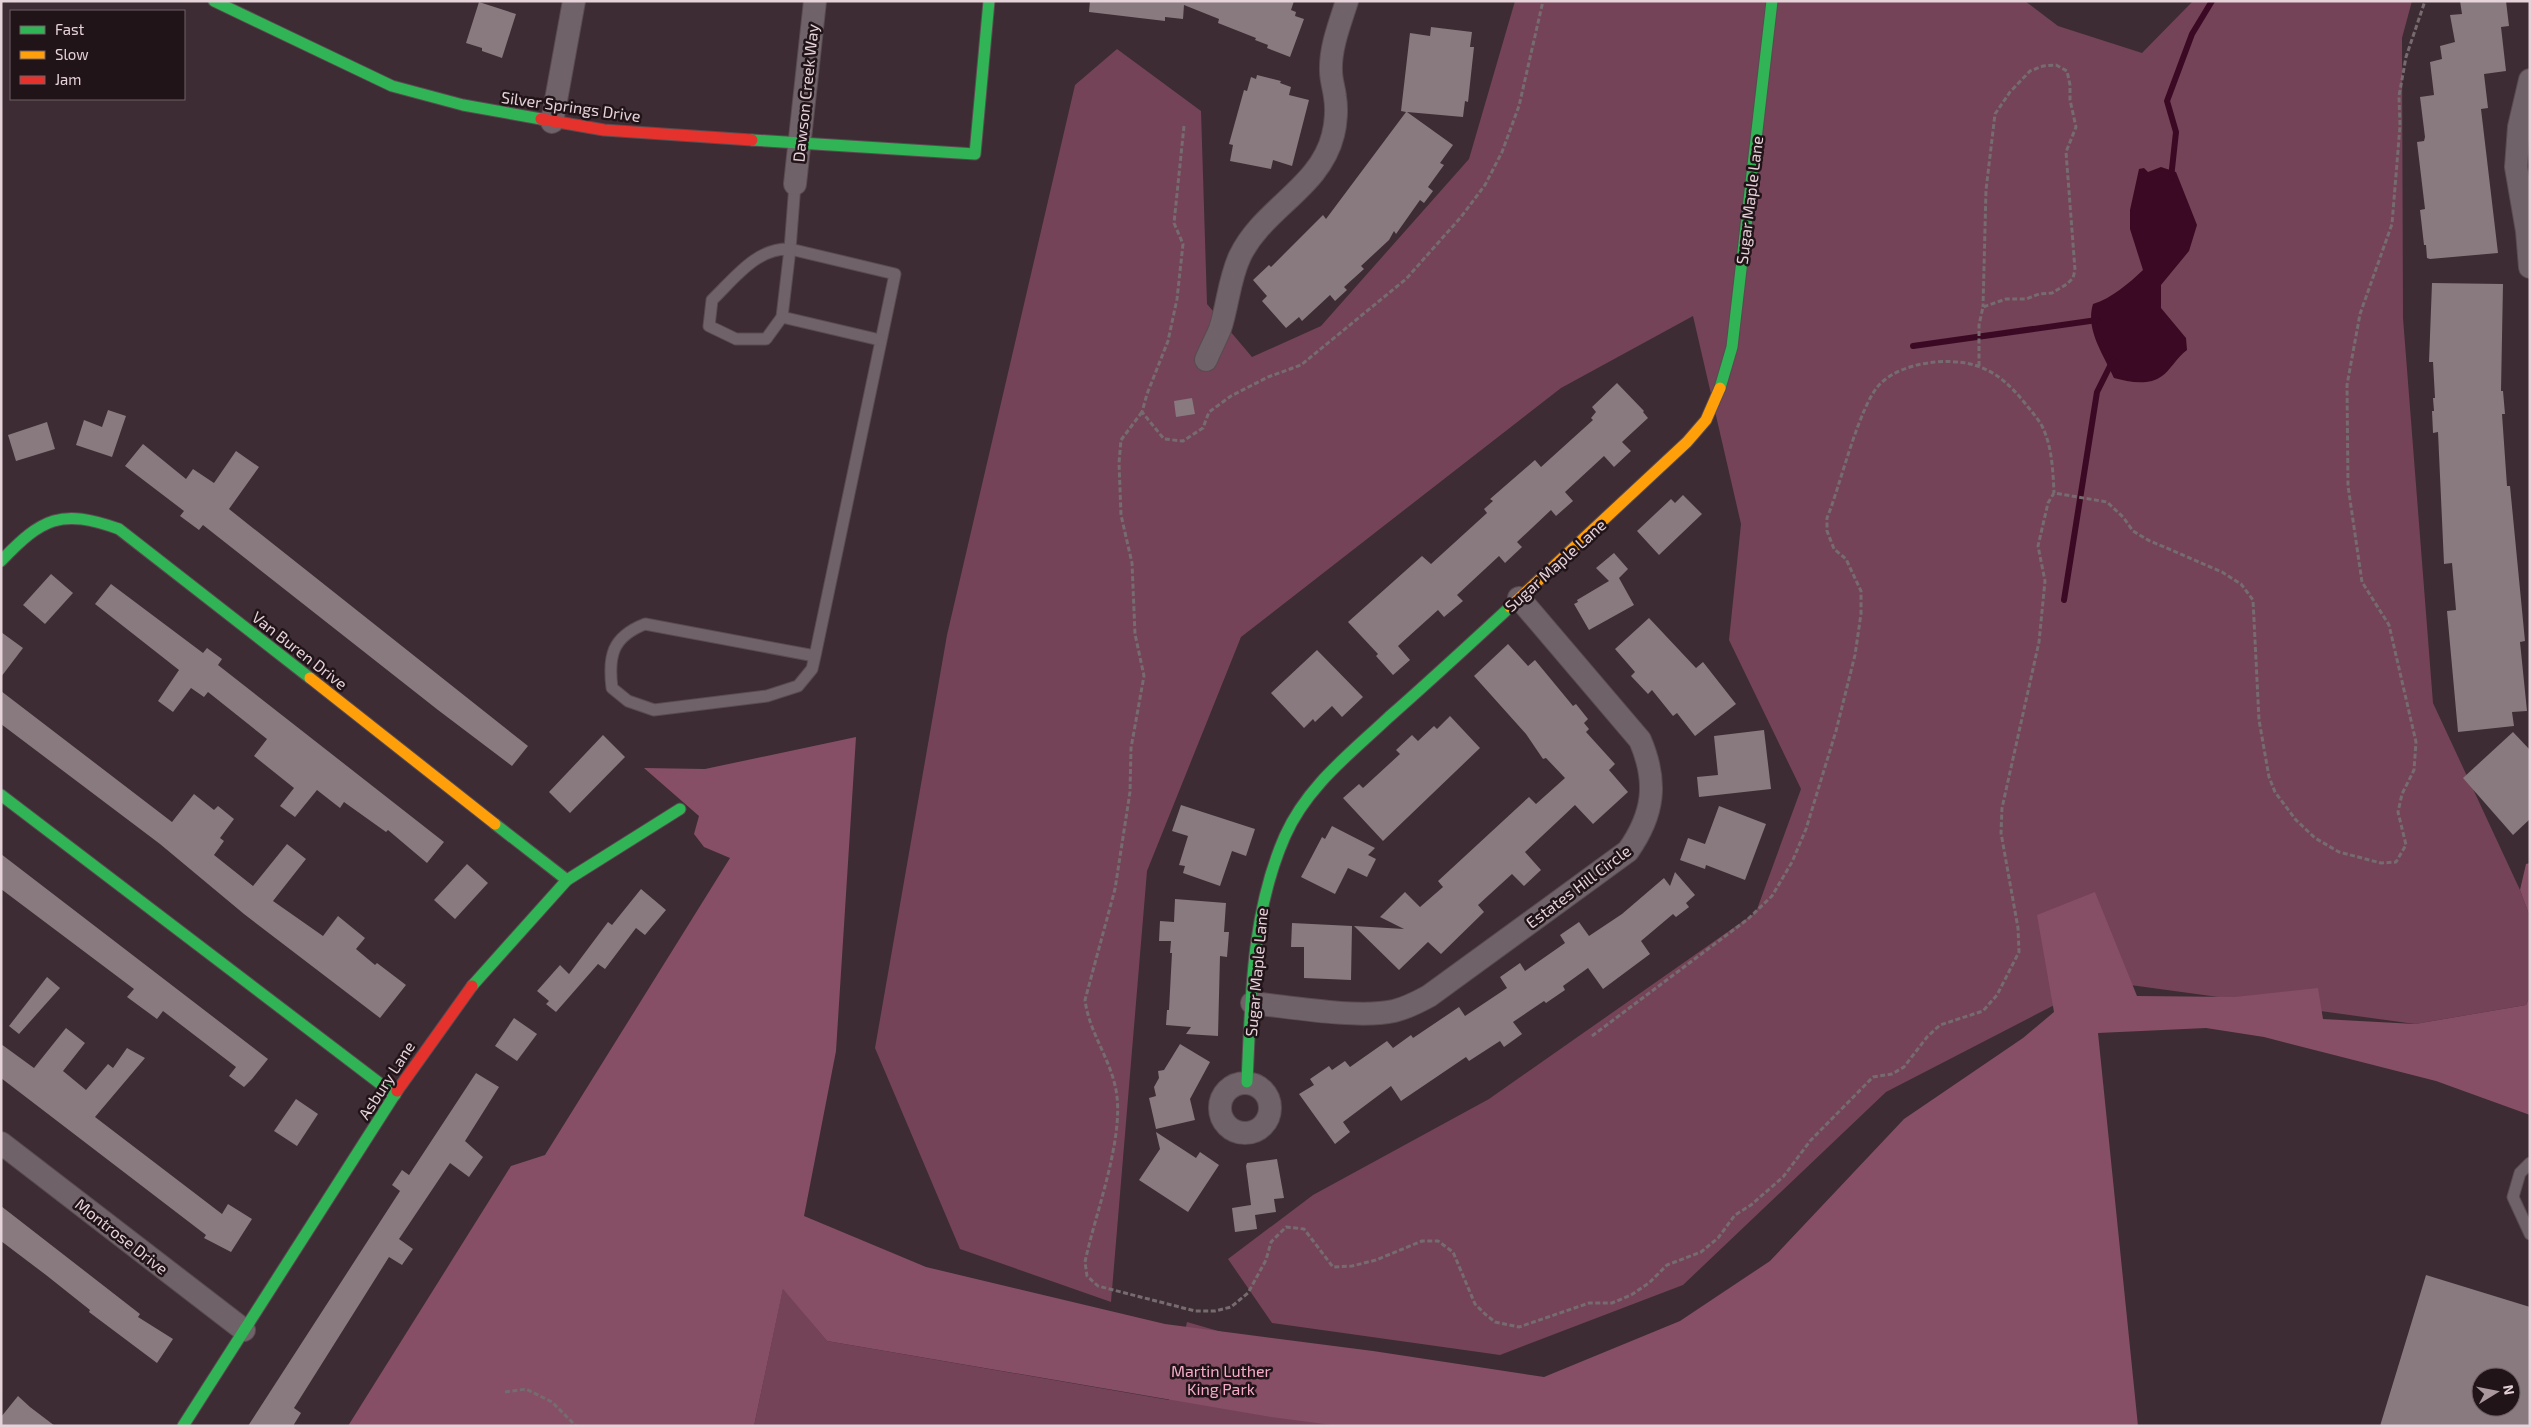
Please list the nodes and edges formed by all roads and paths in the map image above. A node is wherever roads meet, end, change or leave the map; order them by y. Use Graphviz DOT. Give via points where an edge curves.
graph roads {
  1 [pos="214,1"];
  2 [pos="574,1"];
  3 [pos="815,1"];
  4 [pos="990,1"];
  5 [pos="1348,1"];
  6 [pos="1543,1"];
  7 [pos="1772,1"];
  8 [pos="2425,1"];
  9 [pos="250,8"];
  10 [pos="2530,80"];
  11 [pos="552,122"];
  12 [pos="1184,126"];
  13 [pos="800,143"];
  14 [pos="795,184"];
  15 [pos="790,249"];
  16 [pos="2530,267"];
  17 [pos="1983,307"];
  18 [pos="782,317"];
  19 [pos="880,340"];
  20 [pos="1206,360"];
  21 [pos="1979,366"];
  22 [pos="1142,412"];
  23 [pos="2054,493"];
  24 [pos="1,561"];
  25 [pos="1519,598"];
  26 [pos="815,656"];
  27 [pos="1,795"];
  28 [pos="680,809"];
  29 [pos="567,880"];
  30 [pos="1252,1003"];
  31 [pos="1592,1036"];
  32 [pos="1247,1082"];
  33 [pos="395,1095"];
  34 [pos="1,1143"];
  35 [pos="2530,1162"];
  36 [pos="2530,1234"];
  37 [pos="244,1330"];
  38 [pos="505,1392"];
  39 [pos="183,1426"];
  40 [pos="576,1426"];
  1 -- 9 [label="street, Silver Springs Drive"];
  2 -- 11 [label="street"];
  3 -- 13 [label="street, Dawson Creek Way"];
  4 -- 13 [label="street, Silver Springs Drive" via="976,154"];
  5 -- 20 [label="street" via="1336,34 1330,71 1336,99 1334,134 1325,157 1303,186 1260,226 1240,256 1220,328"];
  6 -- 22 [label="path" via="1519,106 1502,152 1479,193 1406,279 1301,365 1231,396 1209,412 1203,428 1183,441 1164,439"];
  7 -- 25 [label="street, Sugar Maple Lane" via="1732,347 1717,399 1706,420 1687,442"];
  8 -- 23 [label="path" via="2406,57 2399,96 2400,126 2392,224 2360,314 2347,385 2348,486 2362,582 2389,625 2416,742 2414,770 2402,794 2398,812 2406,845 2396,862 2381,862 2339,852 2315,838 2296,820 2275,792 2269,777 2259,720 2253,600 2241,584 2133,531 2124,517 2107,502"];
  9 -- 11 [label="street, Silver Springs Drive" via="392,86 463,105"];
  10 -- 16 [label="street" via="2519,127 2516,167"];
  11 -- 13 [label="street, Silver Springs Drive" via="604,130"];
  12 -- 22 [label="path" via="1174,224 1183,244 1177,299 1168,341"];
  13 -- 14 [label="street, Dawson Creek Way"];
  14 -- 15 [label="lane"];
  15 -- 18 [label="lane"];
  15 -- 18 [label="lane" via="779,248 753,260 712,300 709,326 736,338 766,339"];
  15 -- 19 [label="lane" via="895,274"];
  17 -- 17 [label="path" via="1986,190 1995,114 2010,92 2030,72 2056,65 2066,71 2076,126 2066,152 2073,278 2052,292 2026,299 2006,299"];
  17 -- 21 [label="path" via="1979,326"];
  18 -- 19 [label="lane"];
  19 -- 26 [label="lane"];
  21 -- 23 [label="path" via="1996,373 2009,384 2042,427 2052,459"];
  21 -- 31 [label="path" via="1965,362 1928,363 1892,375 1879,384 1862,417 1827,518 1827,531 1834,549 1846,559 1861,591 1855,656 1806,829 1787,871 1772,896 1748,918"];
  22 -- 23 [label="path" via="1121,440 1119,463 1121,515 1132,563 1135,634 1144,676 1115,889 1085,1000 1086,1014 1106,1055 1116,1092 1116,1129 1085,1262 1087,1276 1098,1286 1195,1311 1215,1311 1231,1306 1248,1293 1266,1260 1271,1242 1286,1228 1304,1229 1333,1267 1376,1260 1422,1241 1438,1241 1453,1252 1475,1304 1495,1322 1519,1327 1589,1302 1612,1303 1649,1284 1667,1265 1701,1252 1718,1238 1735,1215 1783,1178 1810,1141 1873,1077 1892,1074 1904,1067 1940,1025 1983,1011 1996,995 2019,952 2018,928 2001,833 2002,808 2039,642 2046,581 2038,546 2048,503"];
  24 -- 29 [label="street, Van Buren Drive" via="21,539 48,522 80,517 119,529"];
  25 -- 30 [label="street, Sugar Maple Lane" via="1342,759 1320,781 1296,816 1285,836 1259,917"];
  25 -- 30 [label="street, Estates Hill Circle" via="1640,740 1649,760 1652,784 1645,823 1636,840 1628,852 1410,1007 1392,1012 1364,1013"];
  26 -- 26 [label="lane" via="812,669 798,686 767,696 654,710 628,701 612,688 612,650 630,630 645,624"];
  27 -- 33 [label="street"];
  28 -- 29 [label="street, Asbury Lane"];
  29 -- 33 [label="street, Asbury Lane" via="475,981"];
  30 -- 32 [label="street, Sugar Maple Lane"];
  33 -- 37 [label="street, Asbury Lane"];
  34 -- 37 [label="street, Montrose Drive"];
  35 -- 36 [label="lane" via="2520,1173 2513,1196"];
  37 -- 39 [label="street, Asbury Lane"];
  38 -- 40 [label="path" via="526,1389 552,1402"];
}
